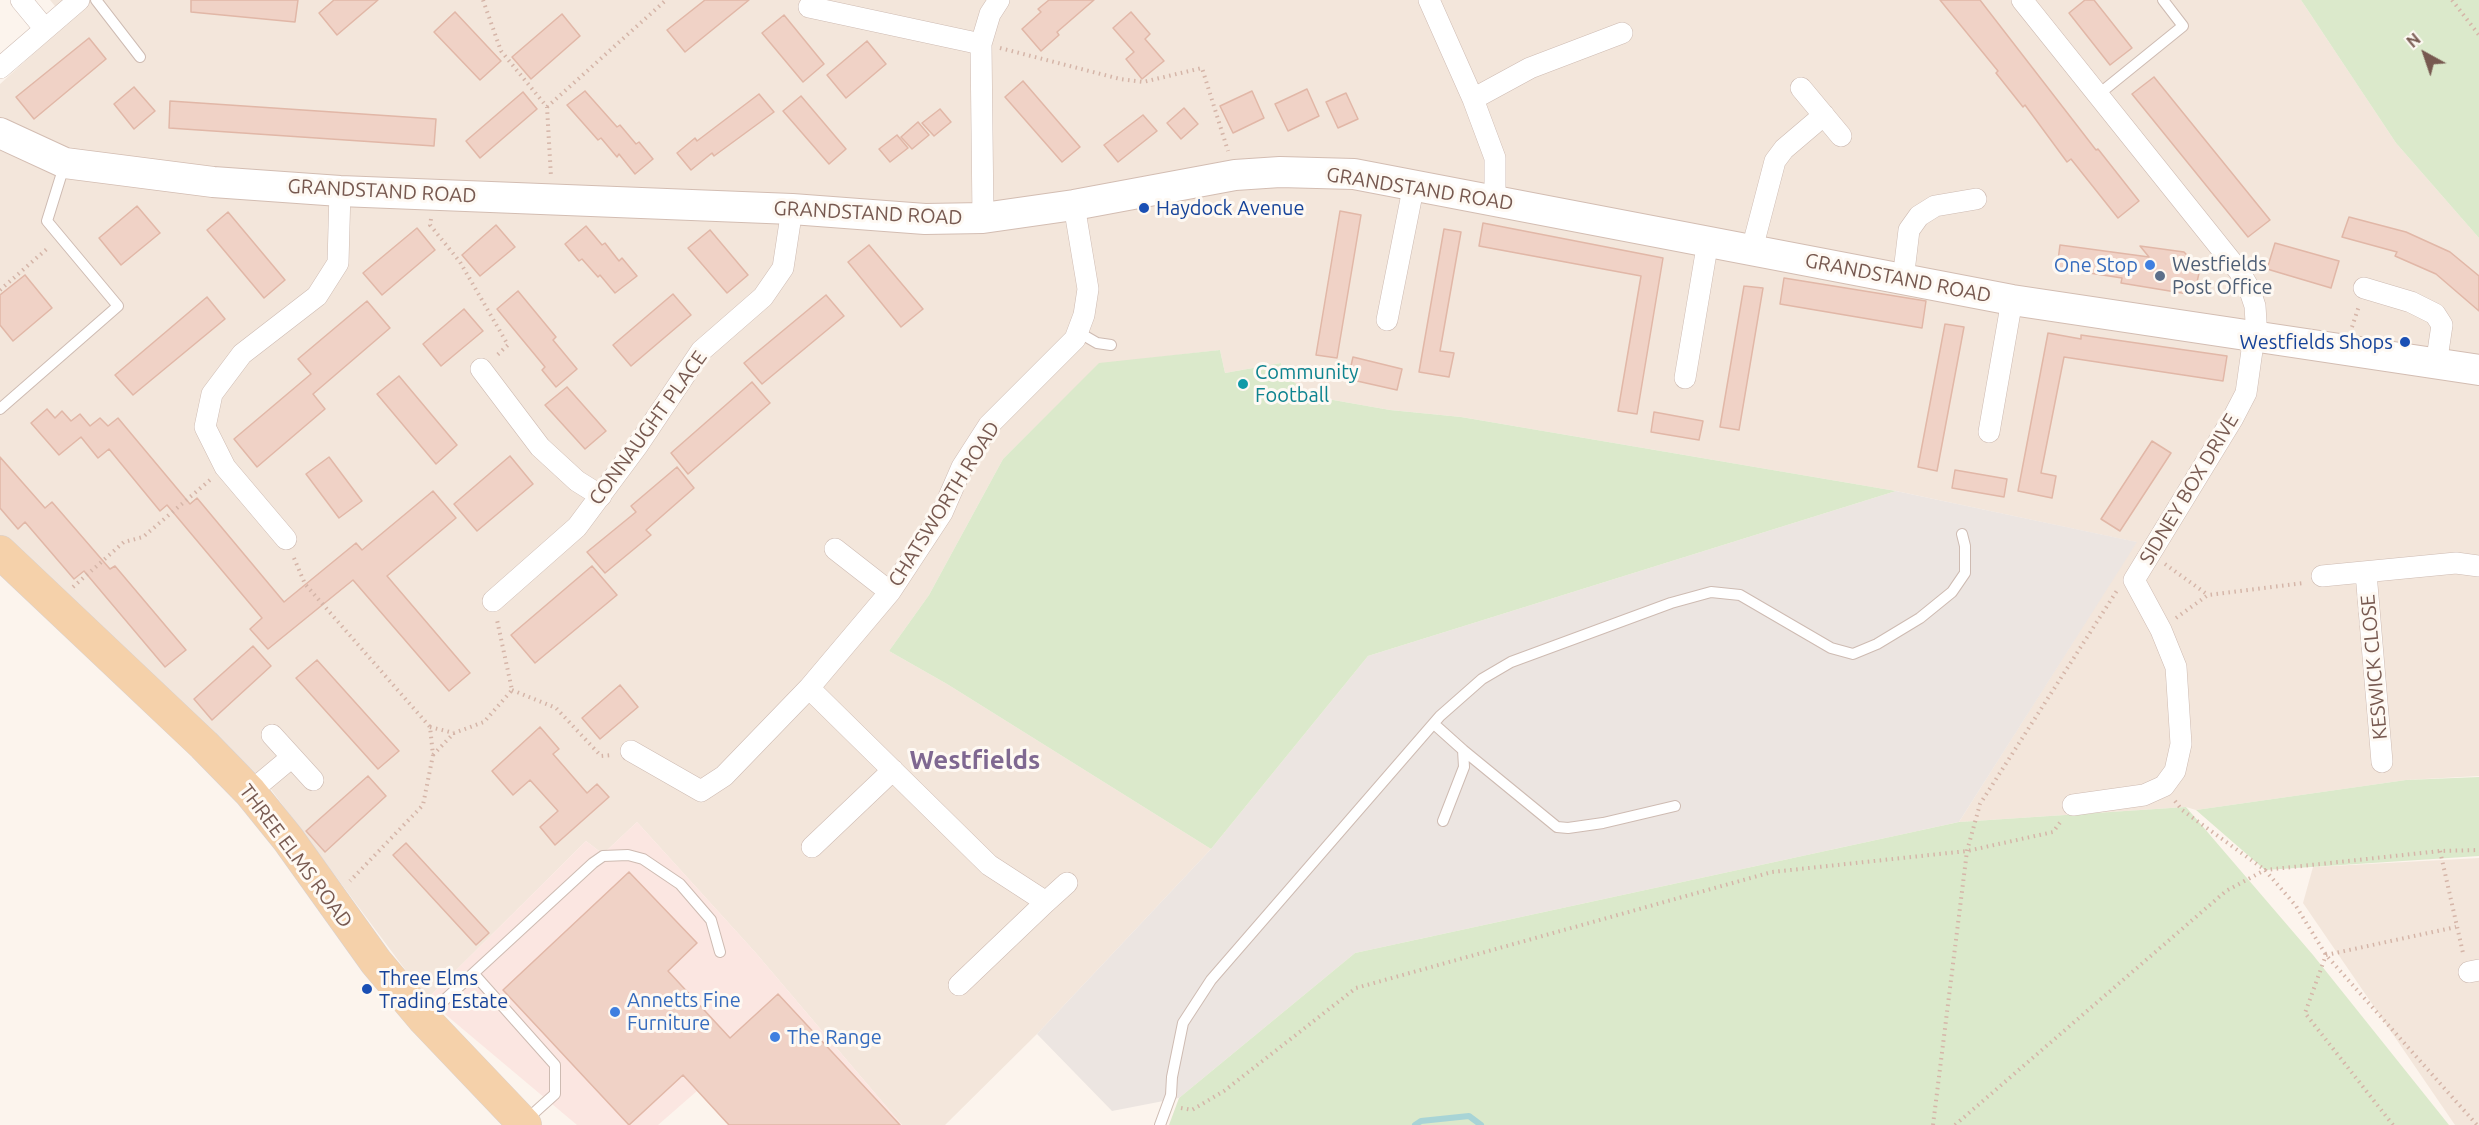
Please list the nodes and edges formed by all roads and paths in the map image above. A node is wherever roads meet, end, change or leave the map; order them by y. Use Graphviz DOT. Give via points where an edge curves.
graph roads {
  1 [pos="21,0"];
  2 [pos="79,0"];
  3 [pos="96,0"];
  4 [pos="483,0"];
  5 [pos="666,0"];
  6 [pos="999,0"];
  7 [pos="1429,0"];
  8 [pos="2022,0"];
  9 [pos="2163,0"];
  10 [pos="2452,0"];
  11 [pos="809,7"];
  12 [pos="45,28"];
  13 [pos="1622,33"];
  14 [pos="2479,36"];
  15 [pos="981,44"];
  16 [pos="140,57"];
  17 [pos="0,68"];
  18 [pos="1801,88"];
  19 [pos="2099,94"];
  20 [pos="1473,99"];
  21 [pos="547,107"];
  22 [pos="1824,115"];
  23 [pos="0,133"];
  24 [pos="1841,136"];
  25 [pos="65,163"];
  26 [pos="1235,175"];
  27 [pos="1414,184"];
  28 [pos="340,191"];
  29 [pos="432,194"];
  30 [pos="552,198"];
  31 [pos="1976,199"];
  32 [pos="1495,200"];
  33 [pos="1074,205"];
  34 [pos="792,209"];
  35 [pos="983,218"];
  36 [pos="60,238"];
  37 [pos="1708,241"];
  38 [pos="1752,249"];
  39 [pos="1903,280"];
  40 [pos="2364,288"];
  41 [pos="0,290"];
  42 [pos="2012,300"];
  43 [pos="1387,320"];
  44 [pos="1078,332"];
  45 [pos="2254,337"];
  46 [pos="1112,345"];
  47 [pos="2345,351"];
  48 [pos="2436,365"];
  49 [pos="481,369"];
  50 [pos="2479,370"];
  51 [pos="1685,378"];
  52 [pos="0,409"];
  53 [pos="1989,432"];
  54 [pos="225,467"];
  55 [pos="601,496"];
  56 [pos="1962,534"];
  57 [pos="286,539"];
  58 [pos="835,549"];
  59 [pos="0,552"];
  60 [pos="2151,553"];
  61 [pos="2479,566"];
  62 [pos="2366,573"];
  63 [pos="2322,576"];
  64 [pos="2134,580"];
  65 [pos="890,592"];
  66 [pos="2208,595"];
  67 [pos="493,601"];
  68 [pos="54,603"];
  69 [pos="2161,630"];
  70 [pos="809,688"];
  71 [pos="512,690"];
  72 [pos="1434,724"];
  73 [pos="430,727"];
  74 [pos="454,733"];
  75 [pos="272,735"];
  76 [pos="1463,750"];
  77 [pos="631,751"];
  78 [pos="433,755"];
  79 [pos="292,757"];
  80 [pos="2382,762"];
  81 [pos="893,770"];
  82 [pos="313,780"];
  83 [pos="2164,786"];
  84 [pos="250,792"];
  85 [pos="2073,805"];
  86 [pos="1675,806"];
  87 [pos="1443,821"];
  88 [pos="812,847"];
  89 [pos="2479,850"];
  90 [pos="1967,851"];
  91 [pos="2440,851"];
  92 [pos="2265,870"];
  93 [pos="1067,884"];
  94 [pos="330,901"];
  95 [pos="1046,902"];
  96 [pos="2456,927"];
  97 [pos="720,952"];
  98 [pos="2326,955"];
  99 [pos="2474,971"];
  100 [pos="474,974"];
  101 [pos="958,985"];
  102 [pos="424,1019"];
  103 [pos="1168,1105"];
  104 [pos="524,1124"];
  105 [pos="1160,1125"];
  106 [pos="1934,1125"];
  107 [pos="1955,1125"];
  108 [pos="2393,1125"];
  109 [pos="2477,1125"];
  1 -- 12 [label="street"];
  2 -- 12 [label="street"];
  3 -- 16 [label="lane"];
  4 -- 21 [label="path" via="501,51"];
  5 -- 21 [label="path"];
  6 -- 15 [label="street" via="990,14"];
  7 -- 20 [label="street"];
  8 -- 19 [label="street, SIDNEY BOX DRIVE"];
  9 -- 19 [label="lane" via="2183,26"];
  10 -- 14 [label="path"];
  11 -- 15 [label="street"];
  12 -- 17 [label="street"];
  13 -- 20 [label="street" via="1530,68"];
  15 -- 26 [label="path" via="1143,82 1202,68"];
  15 -- 35 [label="street"];
  18 -- 22 [label="street"];
  19 -- 45 [label="street, SIDNEY BOX DRIVE" via="2239,271 2255,306"];
  20 -- 32 [label="street" via="1495,158"];
  21 -- 30 [label="path"];
  22 -- 24 [label="street"];
  22 -- 38 [label="street" via="1775,161"];
  23 -- 25 [label="street, GRANDSTAND ROAD"];
  25 -- 28 [label="street, GRANDSTAND ROAD" via="213,182"];
  25 -- 36 [label="lane" via="47,221"];
  26 -- 27 [label="street, GRANDSTAND ROAD" via="1354,174"];
  26 -- 33 [label="street, GRANDSTAND ROAD"];
  27 -- 32 [label="street, GRANDSTAND ROAD"];
  27 -- 43 [label="street"];
  28 -- 29 [label="street, GRANDSTAND ROAD"];
  28 -- 54 [label="street" via="338,263 317,296 242,354 212,394 205,427"];
  29 -- 30 [label="street, GRANDSTAND ROAD"];
  29 -- 49 [label="path" via="430,225 460,262 508,345"];
  30 -- 34 [label="street, GRANDSTAND ROAD"];
  31 -- 39 [label="street" via="1935,206 1919,216 1909,230"];
  32 -- 37 [label="street, GRANDSTAND ROAD"];
  33 -- 35 [label="street, GRANDSTAND ROAD"];
  33 -- 44 [label="street, CHATSWORTH ROAD" via="1088,289"];
  34 -- 35 [label="street, GRANDSTAND ROAD" via="925,219"];
  34 -- 55 [label="street, CONNAUGHT PLACE" via="783,268 763,297 701,351"];
  36 -- 41 [label="path"];
  36 -- 52 [label="lane" via="118,306"];
  37 -- 38 [label="street, GRANDSTAND ROAD"];
  37 -- 51 [label="street"];
  38 -- 39 [label="street, GRANDSTAND ROAD"];
  39 -- 42 [label="street, GRANDSTAND ROAD"];
  40 -- 47 [label="path"];
  40 -- 48 [label="street" via="2411,302 2435,314 2442,325"];
  42 -- 45 [label="street, GRANDSTAND ROAD"];
  42 -- 53 [label="street"];
  44 -- 46 [label="lane" via="1097,343"];
  44 -- 65 [label="street, CHATSWORTH ROAD" via="989,424 962,467 942,513"];
  45 -- 47 [label="street, GRANDSTAND ROAD"];
  45 -- 60 [label="street, SIDNEY BOX DRIVE" via="2246,393"];
  47 -- 48 [label="street, GRANDSTAND ROAD"];
  48 -- 50 [label="street, GRANDSTAND ROAD"];
  49 -- 55 [label="street" via="540,447 577,481"];
  54 -- 57 [label="street"];
  54 -- 68 [label="path" via="143,537 124,542"];
  55 -- 67 [label="street, CONNAUGHT PLACE" via="577,526"];
  56 -- 72 [label="lane" via="1965,573 1952,592 1920,618 1853,654 1831,648 1740,595 1712,592 1671,603 1511,662 1482,679"];
  57 -- 73 [label="path" via="306,584"];
  58 -- 65 [label="street"];
  59 -- 68 [label="main road, THREE ELMS ROAD"];
  60 -- 64 [label="street, SIDNEY BOX DRIVE"];
  60 -- 66 [label="path"];
  61 -- 62 [label="street" via="2456,563"];
  62 -- 63 [label="street"];
  62 -- 80 [label="street, KESWICK CLOSE"];
  63 -- 66 [label="path" via="2300,585"];
  64 -- 69 [label="street, SIDNEY BOX DRIVE"];
  64 -- 90 [label="path" via="2119,588 1980,804"];
  65 -- 70 [label="street, CHATSWORTH ROAD"];
  66 -- 69 [label="path"];
  67 -- 71 [label="path"];
  68 -- 84 [label="main road, THREE ELMS ROAD"];
  69 -- 83 [label="street, SIDNEY BOX DRIVE" via="2176,667 2181,744 2175,771"];
  70 -- 77 [label="street, CHATSWORTH ROAD" via="724,776 701,791"];
  70 -- 81 [label="street"];
  71 -- 74 [label="path" via="484,722"];
  71 -- 77 [label="path" via="556,708 601,756"];
  72 -- 76 [label="lane"];
  72 -- 103 [label="lane" via="1205,989 1183,1023"];
  73 -- 74 [label="path"];
  73 -- 78 [label="path"];
  74 -- 78 [label="path"];
  75 -- 79 [label="street"];
  76 -- 86 [label="lane" via="1557,827 1603,823"];
  76 -- 87 [label="lane" via="1464,767"];
  78 -- 94 [label="path" via="423,805"];
  79 -- 82 [label="street"];
  79 -- 84 [label="street"];
  81 -- 88 [label="street"];
  81 -- 95 [label="street" via="989,865"];
  83 -- 85 [label="street" via="2144,795"];
  83 -- 92 [label="path" via="2182,810"];
  84 -- 94 [label="main road, THREE ELMS ROAD"];
  85 -- 90 [label="path" via="2053,832"];
  89 -- 91 [label="path"];
  90 -- 103 [label="path" via="1772,872 1356,988 1224,1091 1192,1110"];
  90 -- 106 [label="path"];
  91 -- 92 [label="path"];
  91 -- 96 [label="path"];
  92 -- 98 [label="path" via="2296,906"];
  92 -- 107 [label="path" via="2226,891"];
  93 -- 95 [label="street"];
  94 -- 102 [label="main road, THREE ELMS ROAD"];
  95 -- 101 [label="street"];
  96 -- 98 [label="path"];
  96 -- 99 [label="path"];
  97 -- 100 [label="lane" via="711,920 680,884 643,859 603,856"];
  98 -- 108 [label="path" via="2305,1013"];
  98 -- 109 [label="path"];
  100 -- 102 [label="lane"];
  100 -- 104 [label="lane" via="555,1065 555,1094"];
  102 -- 104 [label="main road, THREE ELMS ROAD"];
  103 -- 105 [label="lane"];
}
